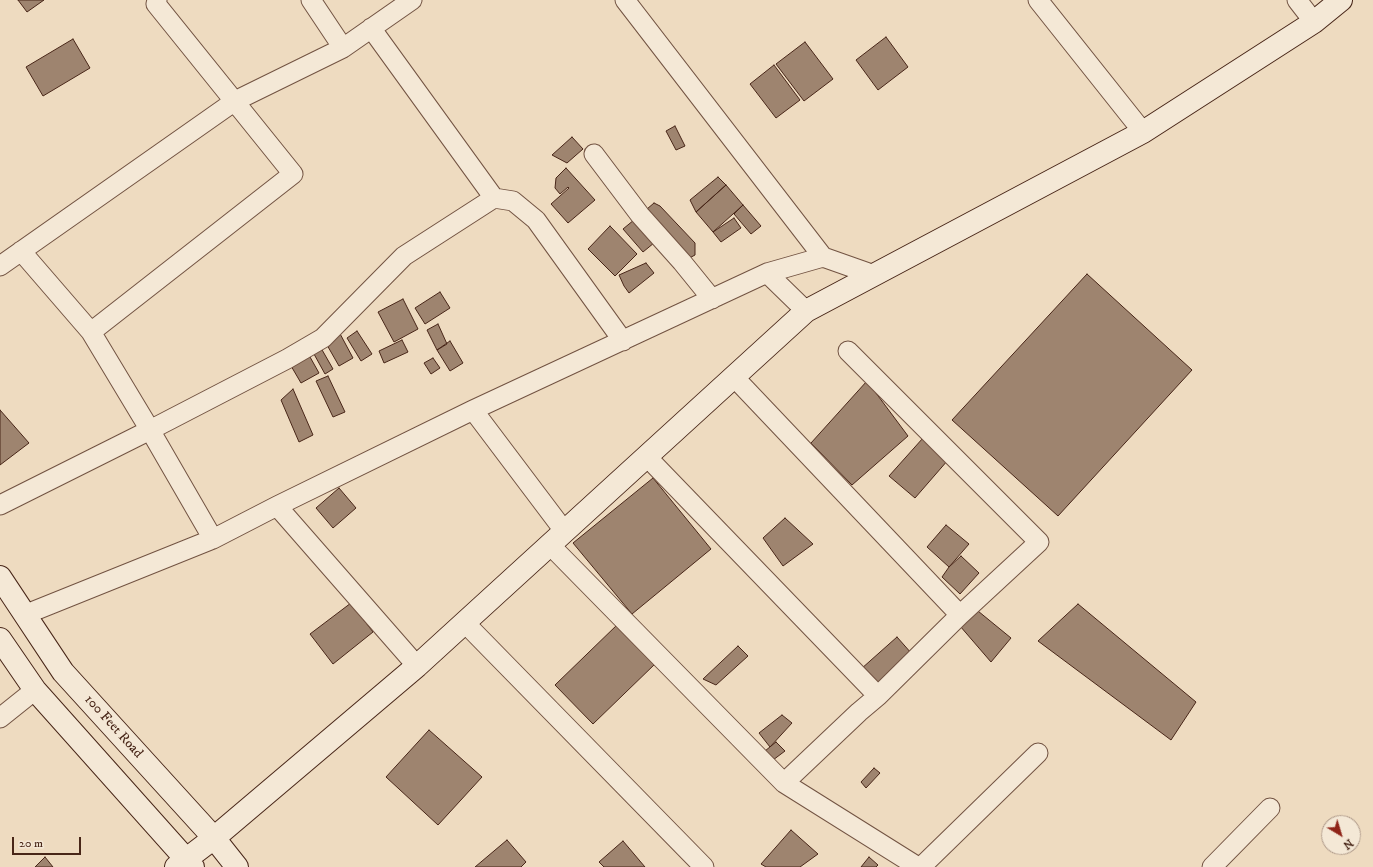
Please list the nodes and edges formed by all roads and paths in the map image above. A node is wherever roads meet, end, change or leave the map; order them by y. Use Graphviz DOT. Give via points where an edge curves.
graph roads {
  1 [pos="157,0"];
  2 [pos="311,0"];
  3 [pos="412,0"];
  4 [pos="625,0"];
  5 [pos="1038,0"];
  6 [pos="1297,0"];
  7 [pos="1341,0"];
  8 [pos="1314,22"];
  9 [pos="371,28"];
  10 [pos="343,48"];
  11 [pos="235,101"];
  12 [pos="1143,132"];
  13 [pos="594,154"];
  14 [pos="494,198"];
  15 [pos="21,251"];
  16 [pos="823,257"];
  17 [pos="0,266"];
  18 [pos="767,274"];
  19 [pos="874,274"];
  20 [pos="712,299"];
  21 [pos="806,311"];
  22 [pos="91,332"];
  23 [pos="622,341"];
  24 [pos="848,351"];
  25 [pos="734,377"];
  26 [pos="473,410"];
  27 [pos="150,430"];
  28 [pos="647,457"];
  29 [pos="0,505"];
  30 [pos="277,506"];
  31 [pos="558,538"];
  32 [pos="212,539"];
  33 [pos="0,577"];
  34 [pos="24,615"];
  35 [pos="960,615"];
  36 [pos="465,623"];
  37 [pos="0,639"];
  38 [pos="417,666"];
  39 [pos="36,690"];
  40 [pos="878,696"];
  41 [pos="0,718"];
  42 [pos="1038,753"];
  43 [pos="784,783"];
  44 [pos="1270,808"];
  45 [pos="214,838"];
  46 [pos="185,864"];
  47 [pos="237,867"];
  48 [pos="704,867"];
  49 [pos="918,867"];
  50 [pos="921,867"];
  51 [pos="1212,867"];
  1 -- 11 [label="street" via="156,4"];
  2 -- 10 [label="street"];
  3 -- 9 [label="street"];
  4 -- 16 [label="street"];
  5 -- 12 [label="street"];
  6 -- 8 [label="street"];
  7 -- 8 [label="street"];
  8 -- 12 [label="street"];
  9 -- 10 [label="street"];
  9 -- 14 [label="street"];
  10 -- 11 [label="street"];
  11 -- 15 [label="street"];
  11 -- 22 [label="street" via="293,174"];
  12 -- 19 [label="street"];
  13 -- 20 [label="street" via="640,215"];
  14 -- 23 [label="street" via="513,201 536,220"];
  14 -- 27 [label="street" via="404,256 323,338"];
  15 -- 17 [label="street"];
  15 -- 22 [label="street"];
  16 -- 18 [label="street"];
  16 -- 19 [label="street"];
  18 -- 20 [label="street"];
  18 -- 21 [label="street"];
  19 -- 21 [label="street"];
  20 -- 23 [label="street"];
  21 -- 25 [label="street"];
  22 -- 27 [label="street"];
  23 -- 26 [label="street"];
  24 -- 35 [label="street" via="1039,542"];
  25 -- 28 [label="street"];
  25 -- 35 [label="street"];
  26 -- 30 [label="street"];
  26 -- 31 [label="street"];
  27 -- 29 [label="street"];
  27 -- 32 [label="street"];
  28 -- 31 [label="street"];
  28 -- 40 [label="street"];
  30 -- 32 [label="street"];
  30 -- 38 [label="street"];
  31 -- 36 [label="street"];
  31 -- 43 [label="street"];
  32 -- 34 [label="street"];
  33 -- 34 [label="street, 100 Feet Road"];
  34 -- 45 [label="street, 100 Feet Road" via="63,672"];
  35 -- 40 [label="street"];
  36 -- 38 [label="street"];
  36 -- 48 [label="street"];
  37 -- 39 [label="street"];
  38 -- 45 [label="street"];
  39 -- 41 [label="street"];
  39 -- 46 [label="street"];
  40 -- 43 [label="street"];
  42 -- 50 [label="street"];
  43 -- 49 [label="street"];
  44 -- 51 [label="street"];
  45 -- 46 [label="street"];
  45 -- 47 [label="street, 100 Feet Road"];
}
